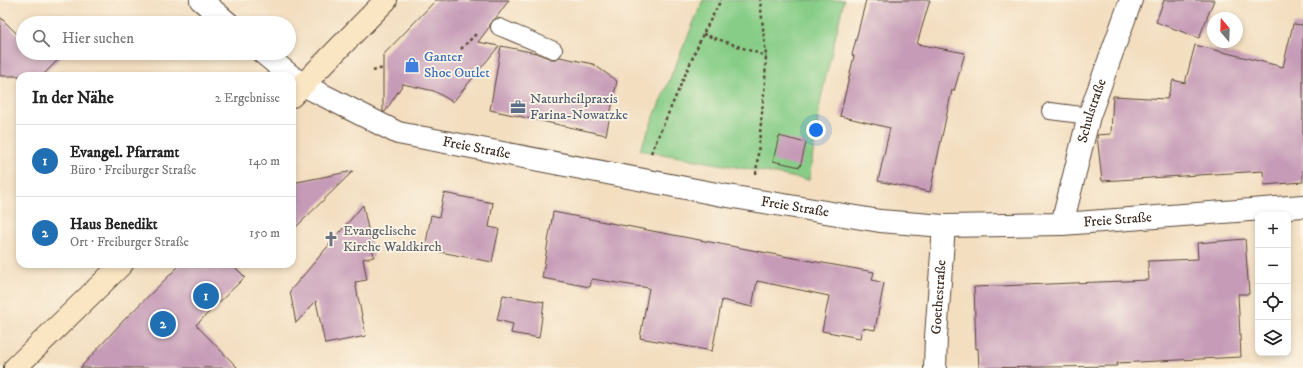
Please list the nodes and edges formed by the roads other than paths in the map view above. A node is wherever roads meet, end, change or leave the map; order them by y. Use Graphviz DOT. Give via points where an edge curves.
graph roads {
  1 [pos="201,0"];
  2 [pos="386,0"];
  3 [pos="1131,0"];
  4 [pos="220,16"];
  5 [pos="499,27"];
  6 [pos="554,50"];
  7 [pos="270,60"];
  8 [pos="282,72"];
  9 [pos="296,82"];
  10 [pos="296,85"];
  11 [pos="1050,111"];
  12 [pos="1089,116"];
  13 [pos="1303,206"];
  14 [pos="1303,212"];
  15 [pos="1062,224"];
  16 [pos="944,226"];
  17 [pos="118,268"];
  18 [pos="15,368"];
  19 [pos="935,368"];
  1 -- 4 [label="street"];
  2 -- 9 [label="street"];
  3 -- 12 [label="street, Schulstraße"];
  5 -- 6 [label="lane"];
  7 -- 8 [label="street, Freie Straße"];
  10 -- 16 [label="street, Freie Straße" via="398,133 753,200 880,221"];
  11 -- 12 [label="lane"];
  12 -- 15 [label="street, Schulstraße"];
  13 -- 14 [label="street"];
  13 -- 15 [label="street, Freie Straße"];
  15 -- 16 [label="street, Freie Straße"];
  16 -- 19 [label="street, Goethestraße"];
  17 -- 18 [label="street"];
}
